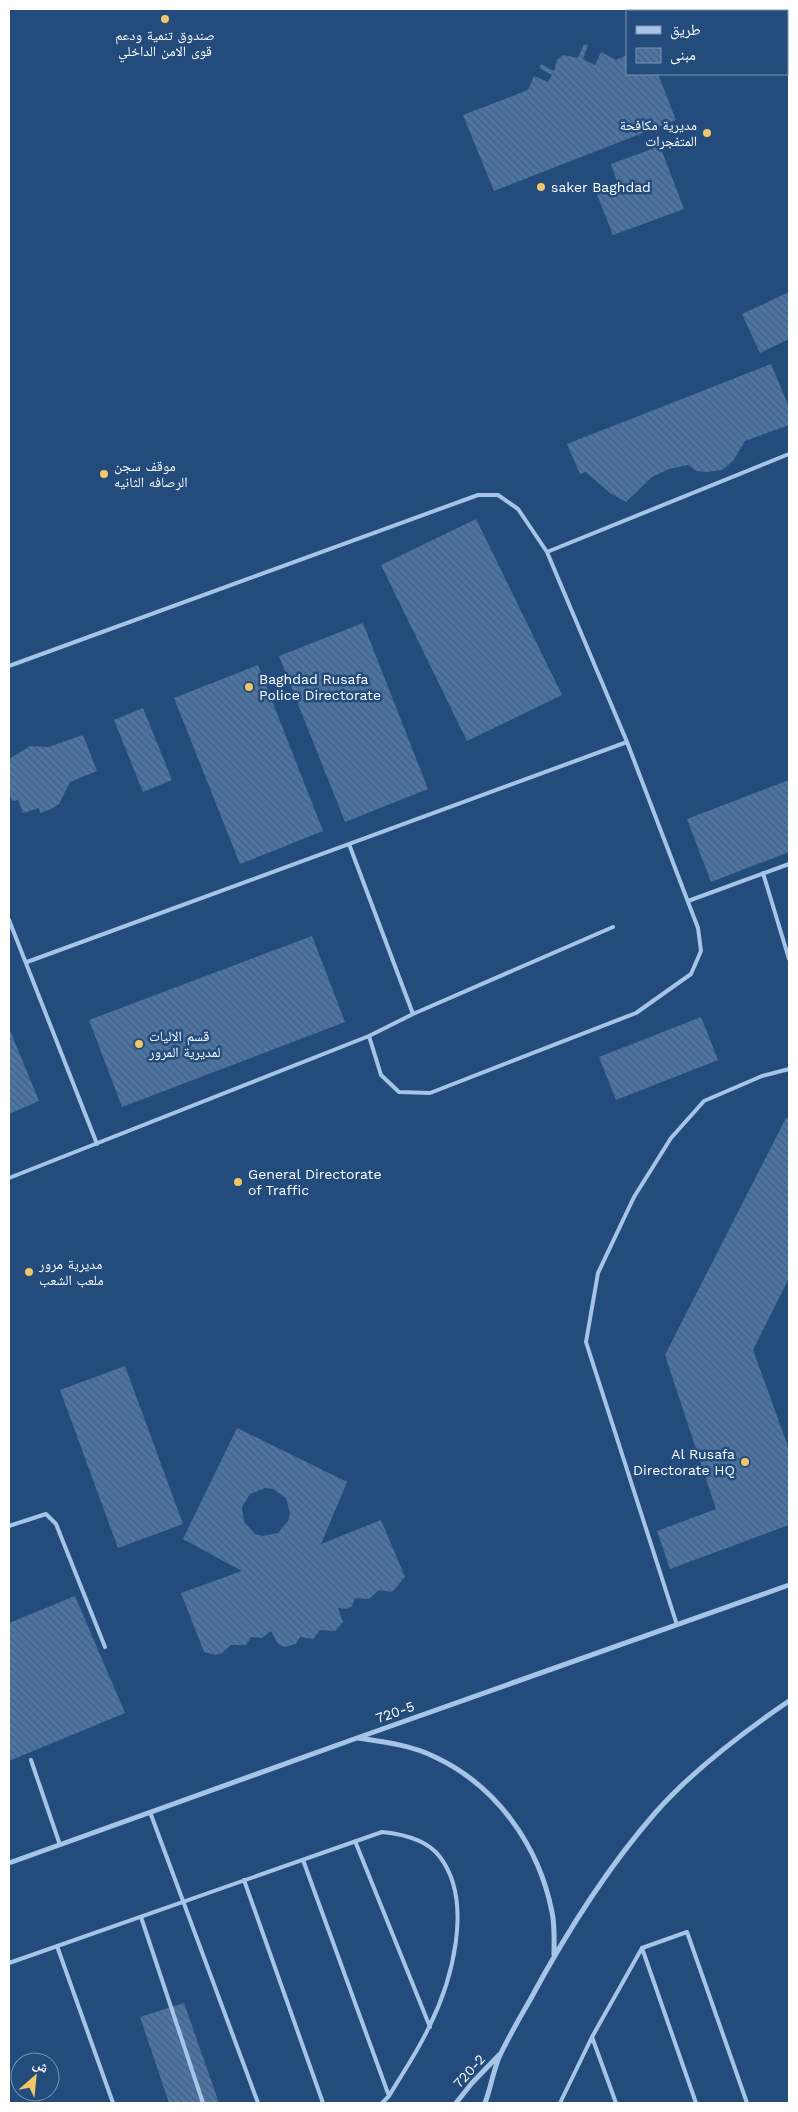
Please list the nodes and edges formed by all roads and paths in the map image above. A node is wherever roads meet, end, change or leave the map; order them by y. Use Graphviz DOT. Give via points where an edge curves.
graph roads {
  1 [pos="789,454"];
  2 [pos="547,552"];
  3 [pos="9,666"];
  4 [pos="627,742"];
  5 [pos="349,844"];
  6 [pos="789,864"];
  7 [pos="763,873"];
  8 [pos="688,901"];
  9 [pos="9,920"];
  10 [pos="613,927"];
  11 [pos="789,959"];
  12 [pos="27,962"];
  13 [pos="413,1014"];
  14 [pos="369,1036"];
  15 [pos="789,1069"];
  16 [pos="97,1144"];
  17 [pos="9,1178"];
  18 [pos="9,1526"];
  19 [pos="789,1586"];
  20 [pos="677,1625"];
  21 [pos="105,1647"];
  22 [pos="789,1700"];
  23 [pos="356,1738"];
  24 [pos="31,1760"];
  25 [pos="150,1812"];
  26 [pos="356,1841"];
  27 [pos="60,1845"];
  28 [pos="303,1860"];
  29 [pos="9,1863"];
  30 [pos="244,1880"];
  31 [pos="182,1902"];
  32 [pos="141,1916"];
  33 [pos="57,1946"];
  34 [pos="642,1948"];
  35 [pos="554,1955"];
  36 [pos="9,1963"];
  37 [pos="430,2027"];
  38 [pos="592,2037"];
  39 [pos="500,2055"];
  40 [pos="389,2096"];
  41 [pos="113,2103"];
  42 [pos="203,2103"];
  43 [pos="258,2103"];
  44 [pos="324,2103"];
  45 [pos="382,2103"];
  46 [pos="456,2103"];
  47 [pos="485,2103"];
  48 [pos="560,2103"];
  49 [pos="616,2103"];
  50 [pos="696,2103"];
  51 [pos="747,2103"];
  1 -- 2 [label="lane"];
  2 -- 3 [label="lane" via="518,508 498,495 478,495"];
  2 -- 4 [label="lane"];
  4 -- 5 [label="lane"];
  4 -- 8 [label="lane"];
  5 -- 12 [label="lane"];
  5 -- 13 [label="lane"];
  6 -- 7 [label="lane"];
  7 -- 8 [label="lane"];
  7 -- 11 [label="lane"];
  8 -- 14 [label="lane" via="698,928 701,951 691,974 636,1013 430,1093 399,1092 380,1074"];
  9 -- 12 [label="lane"];
  10 -- 13 [label="lane"];
  12 -- 16 [label="lane"];
  13 -- 14 [label="lane"];
  14 -- 16 [label="lane"];
  15 -- 20 [label="lane" via="762,1076 704,1101 671,1138 634,1197 598,1273 586,1342"];
  16 -- 17 [label="lane"];
  18 -- 21 [label="lane" via="46,1514 56,1524"];
  19 -- 20 [label="street, 720-5"];
  20 -- 23 [label="street, 720-5"];
  22 -- 35 [label="street" via="703,1766 657,1811 616,1862"];
  23 -- 25 [label="street, 720-5"];
  23 -- 35 [label="street" via="397,1744 435,1757 470,1778 500,1806 525,1838 542,1875 552,1914"];
  24 -- 27 [label="lane"];
  25 -- 27 [label="street, 720-5"];
  25 -- 31 [label="lane"];
  26 -- 28 [label="lane"];
  26 -- 37 [label="lane"];
  26 -- 37 [label="lane" via="382,1832 421,1841 440,1856 452,1881 457,1910 457,1941"];
  27 -- 29 [label="street, 720-5"];
  28 -- 30 [label="lane"];
  28 -- 40 [label="lane"];
  30 -- 31 [label="lane"];
  30 -- 44 [label="lane"];
  31 -- 32 [label="lane"];
  31 -- 43 [label="lane"];
  32 -- 33 [label="lane"];
  32 -- 42 [label="lane"];
  33 -- 36 [label="lane"];
  33 -- 41 [label="lane"];
  34 -- 38 [label="lane"];
  34 -- 50 [label="lane"];
  34 -- 51 [label="lane" via="686,1932"];
  35 -- 39 [label="street"];
  37 -- 40 [label="lane"];
  38 -- 48 [label="lane"];
  38 -- 49 [label="lane"];
  39 -- 46 [label="street, 720-2"];
  39 -- 47 [label="street"];
  40 -- 45 [label="lane"];
}
